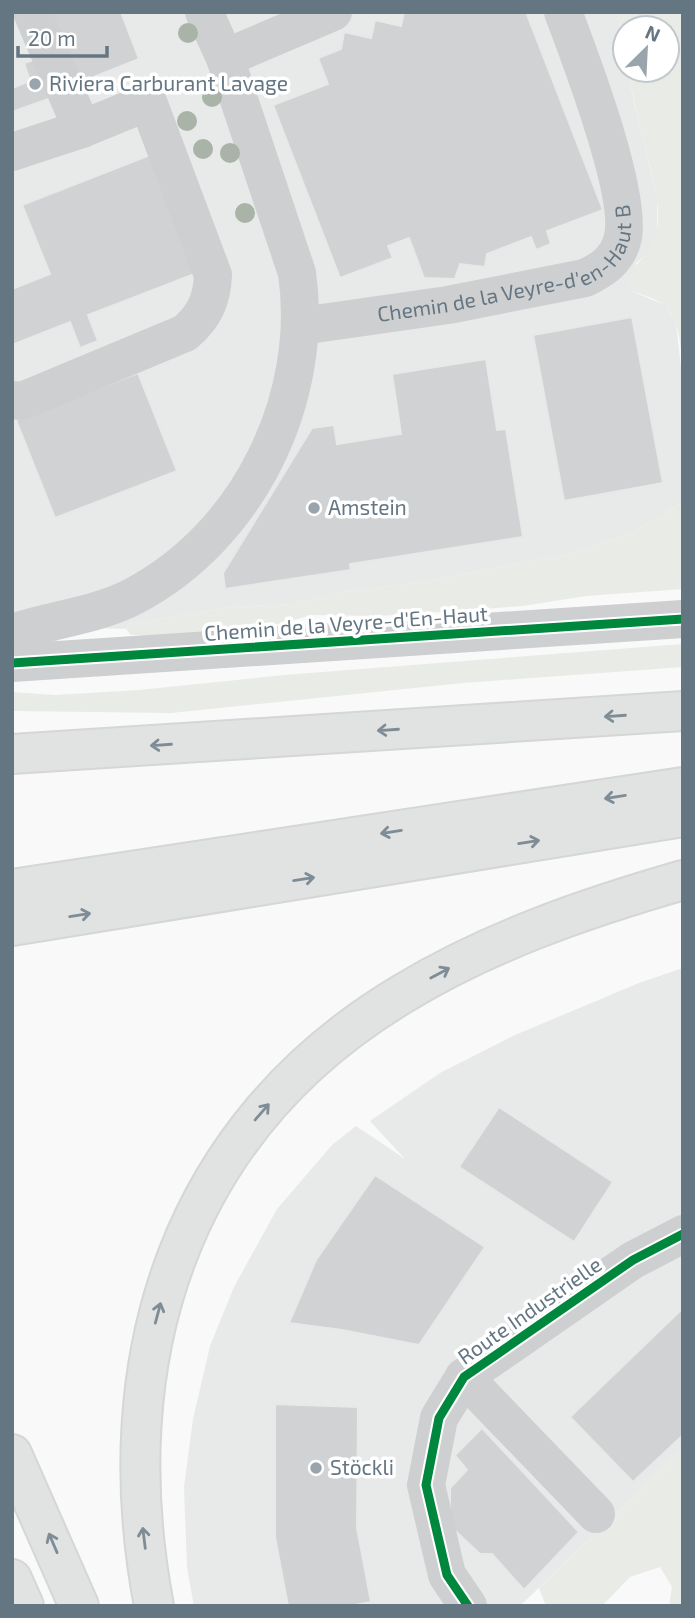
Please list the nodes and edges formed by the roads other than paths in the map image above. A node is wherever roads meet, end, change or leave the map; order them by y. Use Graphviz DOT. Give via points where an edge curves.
graph roads {
  1 [pos="32,12"];
  2 [pos="204,12"];
  3 [pos="333,12"];
  4 [pos="563,12"];
  5 [pos="225,58"];
  6 [pos="82,129"];
  7 [pos="12,152"];
  8 [pos="301,326"];
  9 [pos="12,400"];
  10 [pos="683,619"];
  11 [pos="12,633"];
  12 [pos="12,663"];
  13 [pos="683,711"];
  14 [pos="12,754"];
  15 [pos="683,787"];
  16 [pos="683,817"];
  17 [pos="683,880"];
  18 [pos="12,889"];
  19 [pos="12,926"];
  20 [pos="683,1234"];
  21 [pos="464,1377"];
  22 [pos="12,1454"];
  23 [pos="596,1514"];
  24 [pos="12,1579"];
  25 [pos="24,1606"];
  26 [pos="79,1606"];
  27 [pos="154,1606"];
  28 [pos="468,1606"];
  1 -- 6 [label="street"];
  2 -- 5 [label="street"];
  3 -- 5 [label="street"];
  4 -- 8 [label="street, Chemin de la Veyre-d'en-Haut B" via="622,200 623,239 616,255 603,270 585,278 447,305"];
  5 -- 8 [label="street" via="297,273"];
  6 -- 7 [label="street"];
  6 -- 9 [label="street" via="149,102 213,275 212,293 198,322 185,333 22,401"];
  8 -- 11 [label="street" via="278,432 249,489 215,533 136,595 111,607"];
  10 -- 12 [label="street, Chemin de la Veyre-d'En-Haut"];
  13 -- 14 [label="highway, one-way"];
  15 -- 18 [label="highway, one-way"];
  19 -- 16 [label="highway, one-way"];
  27 -- 17 [label="highway, one-way" via="139,1488 147,1362 175,1259 229,1155 278,1093 307,1065 402,993 471,956 547,924"];
  20 -- 21 [label="street, Route Industrielle" via="633,1260"];
  21 -- 23 [label="street"];
  21 -- 28 [label="street, Route Industrielle" via="439,1418 425,1485 447,1575"];
  26 -- 22 [label="highway, one-way"];
  24 -- 25 [label="highway"];
}
